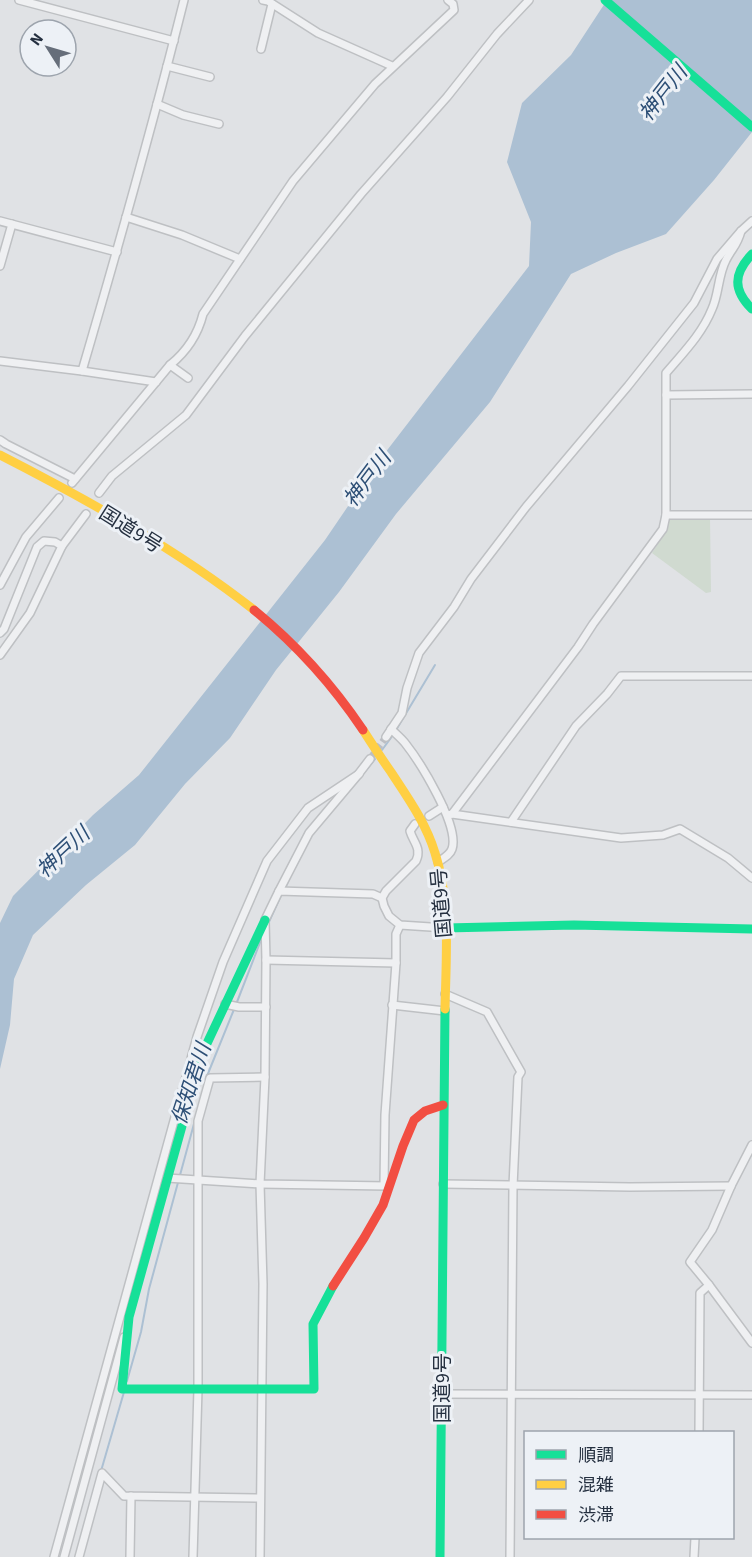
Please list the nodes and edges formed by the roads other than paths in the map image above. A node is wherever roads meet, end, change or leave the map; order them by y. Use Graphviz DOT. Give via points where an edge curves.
graph roads {
  1 [pos="19,0"];
  2 [pos="184,0"];
  3 [pos="263,0"];
  4 [pos="448,0"];
  5 [pos="529,0"];
  6 [pos="605,0"];
  7 [pos="272,4"];
  8 [pos="174,41"];
  9 [pos="261,49"];
  10 [pos="167,66"];
  11 [pos="392,66"];
  12 [pos="210,77"];
  13 [pos="157,104"];
  14 [pos="219,124"];
  15 [pos="752,127"];
  16 [pos="126,217"];
  17 [pos="0,221"];
  18 [pos="752,221"];
  19 [pos="12,224"];
  20 [pos="741,231"];
  21 [pos="117,252"];
  22 [pos="752,254"];
  23 [pos="240,259"];
  24 [pos="0,266"];
  25 [pos="752,309"];
  26 [pos="0,361"];
  27 [pos="170,365"];
  28 [pos="82,370"];
  29 [pos="189,378"];
  30 [pos="156,382"];
  31 [pos="752,394"];
  32 [pos="666,395"];
  33 [pos="0,440"];
  34 [pos="0,455"];
  35 [pos="99,493"];
  36 [pos="59,498"];
  37 [pos="86,514"];
  38 [pos="666,515"];
  39 [pos="752,515"];
  40 [pos="62,546"];
  41 [pos="0,585"];
  42 [pos="0,633"];
  43 [pos="0,655"];
  44 [pos="752,676"];
  45 [pos="391,729"];
  46 [pos="386,737"];
  47 [pos="370,759"];
  48 [pos="359,774"];
  49 [pos="443,807"];
  50 [pos="450,814"];
  51 [pos="429,816"];
  52 [pos="511,822"];
  53 [pos="415,824"];
  54 [pos="438,862"];
  55 [pos="752,878"];
  56 [pos="279,891"];
  57 [pos="382,898"];
  58 [pos="265,920"];
  59 [pos="400,925"];
  60 [pos="446,928"];
  61 [pos="752,929"];
  62 [pos="266,960"];
  63 [pos="396,963"];
  64 [pos="446,994"];
  65 [pos="225,1004"];
  66 [pos="392,1005"];
  67 [pos="266,1007"];
  68 [pos="445,1011"];
  69 [pos="265,1077"];
  70 [pos="443,1105"];
  71 [pos="752,1145"];
  72 [pos="750,1156"];
  73 [pos="167,1178"];
  74 [pos="198,1180"];
  75 [pos="260,1184"];
  76 [pos="443,1184"];
  77 [pos="387,1186"];
  78 [pos="513,1186"];
  79 [pos="731,1186"];
  80 [pos="709,1285"];
  81 [pos="129,1317"];
  82 [pos="752,1343"];
  83 [pos="198,1389"];
  84 [pos="262,1389"];
  85 [pos="442,1394"];
  86 [pos="511,1395"];
  87 [pos="700,1395"];
  88 [pos="752,1395"];
  89 [pos="699,1431"];
  90 [pos="131,1496"];
  91 [pos="195,1496"];
  92 [pos="260,1498"];
  93 [pos="695,1539"];
  94 [pos="54,1557"];
  95 [pos="64,1557"];
  96 [pos="79,1557"];
  97 [pos="130,1557"];
  98 [pos="193,1557"];
  99 [pos="260,1557"];
  100 [pos="440,1557"];
  101 [pos="510,1557"];
  102 [pos="694,1557"];
  1 -- 8 [label="street"];
  2 -- 8 [label="street"];
  3 -- 7 [label="street"];
  4 -- 11 [label="street" via="454,10"];
  5 -- 35 [label="street" via="361,194 186,415 112,476"];
  6 -- 15 [label="main road"];
  7 -- 9 [label="street"];
  7 -- 11 [label="street" via="318,33"];
  8 -- 10 [label="street"];
  10 -- 12 [label="street"];
  10 -- 13 [label="street"];
  11 -- 23 [label="street" via="293,181"];
  13 -- 14 [label="street"];
  13 -- 16 [label="street"];
  16 -- 21 [label="street"];
  16 -- 23 [label="street"];
  17 -- 19 [label="street"];
  18 -- 20 [label="street"];
  19 -- 21 [label="street"];
  19 -- 24 [label="street"];
  20 -- 32 [label="street" via="738,243 726,259 713,308 701,332 666,374"];
  20 -- 45 [label="street" via="717,259 694,303 471,579 419,653 402,713"];
  21 -- 28 [label="street"];
  22 -- 25 [label="main road" via="741,267 737,283 741,297"];
  23 -- 27 [label="street" via="203,314 200,327 181,356"];
  26 -- 28 [label="street"];
  27 -- 29 [label="street"];
  27 -- 30 [label="street"];
  28 -- 30 [label="street"];
  30 -- 33 [label="street" via="74,481"];
  31 -- 32 [label="street"];
  32 -- 38 [label="street"];
  34 -- 54 [label="main road, 国道9号" via="78,496 214,580 254,608 303,653 349,708 410,802"];
  36 -- 41 [label="street" via="26,537"];
  37 -- 40 [label="street"];
  38 -- 39 [label="street"];
  38 -- 50 [label="street" via="663,529 578,647"];
  40 -- 42 [label="street" via="44,541 37,547"];
  40 -- 43 [label="street" via="30,613"];
  44 -- 52 [label="street" via="621,676 576,726"];
  45 -- 46 [label="street"];
  45 -- 49 [label="street" via="421,766"];
  47 -- 48 [label="street"];
  48 -- 56 [label="street" via="309,833"];
  48 -- 94 [label="street" via="308,808 267,861 223,962 197,1037"];
  49 -- 50 [label="street"];
  49 -- 51 [label="street"];
  50 -- 52 [label="street"];
  50 -- 54 [label="street" via="453,848"];
  52 -- 55 [label="street" via="621,838 680,830 728,858"];
  53 -- 57 [label="street" via="410,831 419,856"];
  54 -- 60 [label="main road, 国道9号"];
  56 -- 57 [label="street" via="373,894"];
  56 -- 58 [label="street"];
  57 -- 59 [label="street" via="389,916"];
  58 -- 62 [label="street"];
  58 -- 65 [label="main road"];
  59 -- 60 [label="street"];
  59 -- 63 [label="street" via="396,934"];
  60 -- 61 [label="main road" via="574,925"];
  60 -- 64 [label="main road, 国道9号"];
  62 -- 63 [label="street"];
  62 -- 67 [label="street"];
  63 -- 66 [label="street"];
  64 -- 68 [label="main road, 国道9号"];
  64 -- 78 [label="street" via="487,1012 521,1072"];
  65 -- 67 [label="street"];
  65 -- 73 [label="main road" via="202,1054"];
  66 -- 68 [label="street"];
  66 -- 77 [label="street" via="385,1115"];
  67 -- 69 [label="street"];
  68 -- 70 [label="main road, 国道9号"];
  69 -- 74 [label="street" via="210,1078 198,1121"];
  69 -- 75 [label="street"];
  70 -- 76 [label="main road, 国道9号"];
  70 -- 77 [label="main road" via="414,1120"];
  71 -- 72 [label="street"];
  72 -- 79 [label="street"];
  73 -- 74 [label="street"];
  73 -- 81 [label="main road"];
  74 -- 75 [label="street"];
  74 -- 83 [label="street"];
  75 -- 77 [label="street"];
  75 -- 84 [label="street"];
  76 -- 78 [label="street"];
  76 -- 85 [label="main road, 国道9号"];
  77 -- 84 [label="main road" via="382,1205 313,1324 314,1389"];
  78 -- 79 [label="street"];
  78 -- 86 [label="street"];
  79 -- 80 [label="street" via="712,1230 690,1262"];
  80 -- 82 [label="street"];
  80 -- 87 [label="street" via="700,1293"];
  81 -- 83 [label="main road" via="122,1389"];
  81 -- 95 [label="street"];
  83 -- 84 [label="main road"];
  83 -- 91 [label="street"];
  84 -- 92 [label="street"];
  85 -- 86 [label="street"];
  85 -- 100 [label="main road, 国道9号"];
  86 -- 87 [label="street"];
  86 -- 101 [label="street"];
  87 -- 88 [label="street"];
  87 -- 89 [label="street"];
  90 -- 91 [label="street"];
  90 -- 96 [label="street" via="124,1496 102,1473"];
  90 -- 97 [label="street"];
  91 -- 92 [label="street"];
  91 -- 98 [label="street"];
  92 -- 99 [label="street"];
  93 -- 102 [label="street"];
}
